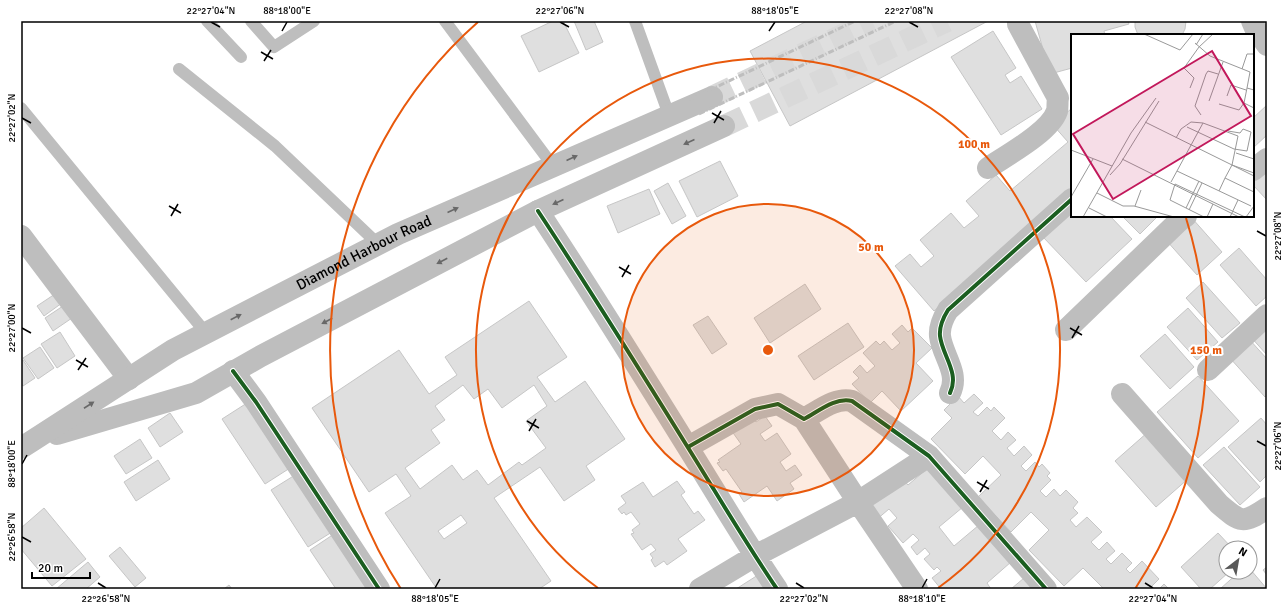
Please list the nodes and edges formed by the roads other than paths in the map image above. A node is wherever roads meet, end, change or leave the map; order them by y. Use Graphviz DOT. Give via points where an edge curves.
graph roads {
  1 [pos="207,21"];
  2 [pos="251,21"];
  3 [pos="314,21"];
  4 [pos="445,21"];
  5 [pos="635,21"];
  6 [pos="1018,21"];
  7 [pos="1252,21"];
  8 [pos="1267,45"];
  9 [pos="241,57"];
  10 [pos="179,69"];
  11 [pos="712,97"];
  12 [pos="21,108"];
  13 [pos="670,115"];
  14 [pos="724,126"];
  15 [pos="1267,159"];
  16 [pos="553,166"];
  17 [pos="988,168"];
  18 [pos="1254,169"];
  19 [pos="1071,200"];
  20 [pos="538,211"];
  21 [pos="1185,217"];
  22 [pos="378,244"];
  23 [pos="24,247"];
  24 [pos="1267,315"];
  25 [pos="1066,330"];
  26 [pos="206,333"];
  27 [pos="1208,370"];
  28 [pos="233,371"];
  29 [pos="129,379"];
  30 [pos="950,393"];
  31 [pos="1122,394"];
  32 [pos="804,419"];
  33 [pos="27,445"];
  34 [pos="688,447"];
  35 [pos="929,456"];
  36 [pos="858,502"];
  37 [pos="1267,508"];
  38 [pos="755,556"];
  39 [pos="379,589"];
  40 [pos="700,589"];
  41 [pos="777,589"];
  42 [pos="917,589"];
  43 [pos="1046,589"];
  1 -- 9 [label="lane"];
  2 -- 3 [label="lane" via="274,47"];
  4 -- 16 [label="lane"];
  5 -- 13 [label="lane"];
  6 -- 17 [label="main road" via="1058,98 1057,110 1052,120 1038,134"];
  7 -- 8 [label="main road"];
  10 -- 22 [label="lane" via="275,146"];
  11 -- 13 [label="main road, Diamond Harbour Road"];
  12 -- 26 [label="lane"];
  16 -- 13 [label="main road, Diamond Harbour Road, one-way"];
  14 -- 20 [label="main road, Diamond Harbour Road, one-way"];
  15 -- 18 [label="main road"];
  22 -- 16 [label="main road, Diamond Harbour Road, one-way"];
  19 -- 30 [label="main road" via="948,310 941,322 940,336 951,370 953,383"];
  20 -- 28 [label="main road, Diamond Harbour Road, one-way"];
  20 -- 34 [label="main road"];
  21 -- 25 [label="main road"];
  26 -- 22 [label="main road, Diamond Harbour Road, one-way"];
  23 -- 29 [label="main road"];
  24 -- 27 [label="main road"];
  26 -- 29 [label="main road, Diamond Harbour Road"];
  28 -- 33 [label="main road, Diamond Harbour Road" via="196,393"];
  28 -- 39 [label="main road"];
  33 -- 29 [label="main road, Diamond Harbour Road, one-way"];
  31 -- 37 [label="main road" via="1232,516 1241,520 1251,518"];
  32 -- 34 [label="main road" via="778,404 755,409"];
  32 -- 35 [label="main road" via="837,401 852,401"];
  32 -- 36 [label="main road"];
  34 -- 38 [label="main road"];
  35 -- 36 [label="main road"];
  35 -- 43 [label="main road"];
  36 -- 38 [label="main road"];
  36 -- 42 [label="main road"];
  38 -- 40 [label="main road"];
  38 -- 41 [label="main road"];
}
